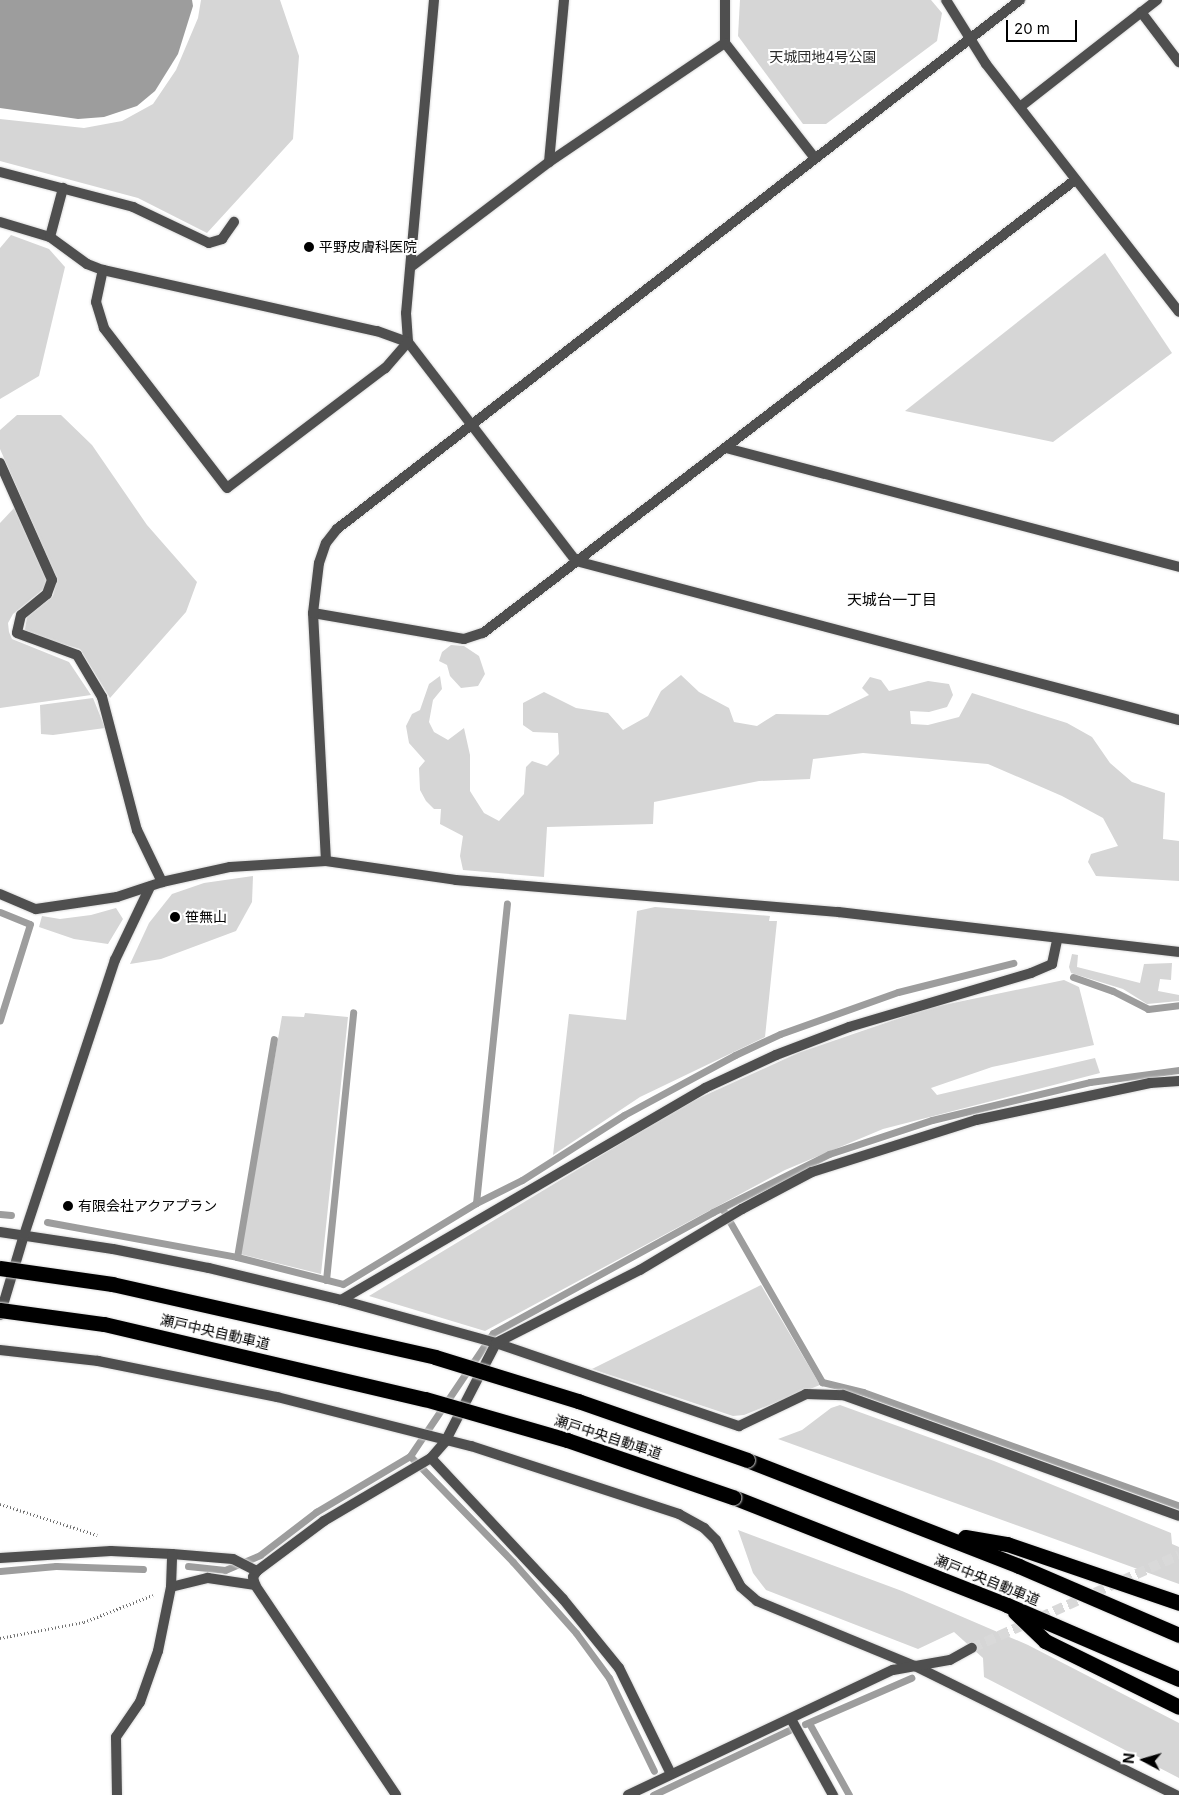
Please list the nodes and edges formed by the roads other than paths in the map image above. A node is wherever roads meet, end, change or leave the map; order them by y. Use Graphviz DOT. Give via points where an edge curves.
graph roads {
  1 [pos="434,0"];
  2 [pos="564,0"];
  3 [pos="726,0"];
  4 [pos="946,0"];
  5 [pos="1020,0"];
  6 [pos="1157,0"];
  7 [pos="1141,12"];
  8 [pos="973,38"];
  9 [pos="725,43"];
  10 [pos="1179,62"];
  11 [pos="1020,107"];
  12 [pos="815,158"];
  13 [pos="549,162"];
  14 [pos="0,172"];
  15 [pos="1075,180"];
  16 [pos="63,188"];
  17 [pos="0,222"];
  18 [pos="234,222"];
  19 [pos="50,237"];
  20 [pos="412,266"];
  21 [pos="103,270"];
  22 [pos="1179,312"];
  23 [pos="408,342"];
  24 [pos="470,425"];
  25 [pos="726,448"];
  26 [pos="0,463"];
  27 [pos="576,562"];
  28 [pos="1179,567"];
  29 [pos="313,613"];
  30 [pos="1179,720"];
  31 [pos="326,861"];
  32 [pos="162,882"];
  33 [pos="150,887"];
  34 [pos="0,894"];
  35 [pos="1057,940"];
  36 [pos="1179,952"];
  37 [pos="1179,1081"];
  38 [pos="0,1232"];
  39 [pos="24,1235"];
  40 [pos="0,1268"];
  41 [pos="341,1300"];
  42 [pos="0,1310"];
  43 [pos="0,1316"];
  44 [pos="491,1341"];
  45 [pos="0,1350"];
  46 [pos="445,1442"];
  47 [pos="428,1461"];
  48 [pos="1179,1516"];
  49 [pos="936,1533"];
  50 [pos="172,1554"];
  51 [pos="0,1558"];
  52 [pos="253,1569"];
  53 [pos="255,1585"];
  54 [pos="171,1587"];
  55 [pos="1179,1603"];
  56 [pos="1007,1605"];
  57 [pos="1179,1634"];
  58 [pos="972,1648"];
  59 [pos="915,1666"];
  60 [pos="1179,1679"];
  61 [pos="1179,1707"];
  62 [pos="791,1719"];
  63 [pos="671,1774"];
  64 [pos="117,1795"];
  65 [pos="396,1795"];
  66 [pos="628,1795"];
  67 [pos="833,1795"];
  68 [pos="1176,1795"];
  1 -- 20 [label="street"];
  2 -- 13 [label="street"];
  3 -- 9 [label="street"];
  4 -- 8 [label="street"];
  5 -- 8 [label="street"];
  6 -- 7 [label="street"];
  7 -- 10 [label="street"];
  7 -- 11 [label="street"];
  8 -- 11 [label="street" via="986,64"];
  8 -- 12 [label="street"];
  9 -- 12 [label="street"];
  9 -- 13 [label="street"];
  11 -- 15 [label="street"];
  12 -- 24 [label="street"];
  13 -- 20 [label="street"];
  14 -- 16 [label="street"];
  15 -- 22 [label="street"];
  15 -- 25 [label="street"];
  16 -- 18 [label="street" via="133,207 209,243 222,239"];
  16 -- 19 [label="street"];
  17 -- 19 [label="street"];
  19 -- 21 [label="street" via="87,264"];
  20 -- 23 [label="street" via="406,313"];
  21 -- 23 [label="street" via="377,330"];
  21 -- 23 [label="street" via="96,302 104,328 227,488 385,368"];
  23 -- 24 [label="street"];
  24 -- 27 [label="street"];
  24 -- 29 [label="street" via="337,530 326,543 319,563"];
  25 -- 27 [label="street"];
  25 -- 28 [label="street"];
  26 -- 32 [label="street" via="52,580 47,594 21,615 18,633 77,655 102,696 137,830"];
  27 -- 29 [label="street" via="474,637 464,639"];
  27 -- 30 [label="street"];
  29 -- 31 [label="street"];
  31 -- 32 [label="street" via="230,867"];
  31 -- 35 [label="street" via="456,880 839,912"];
  32 -- 33 [label="street"];
  33 -- 34 [label="street" via="117,897 36,909"];
  33 -- 39 [label="street" via="115,960"];
  35 -- 36 [label="street"];
  35 -- 41 [label="street" via="1052,964 1031,973 849,1027 776,1055 705,1088"];
  37 -- 44 [label="street" via="1060,1101 917,1136 812,1172 640,1270"];
  38 -- 39 [label="street"];
  39 -- 41 [label="street" via="199,1266"];
  39 -- 43 [label="street"];
  40 -- 49 [label="highway, 瀬戸中央自動車道, bridge" via="112,1284 435,1357 578,1401 747,1460"];
  41 -- 44 [label="street"];
  42 -- 56 [label="highway, 瀬戸中央自動車道, bridge" via="104,1324 425,1399 567,1440 733,1497"];
  44 -- 46 [label="street"];
  44 -- 48 [label="street" via="739,1426 806,1394 843,1395"];
  45 -- 46 [label="street" via="98,1362 277,1397 413,1430"];
  46 -- 47 [label="street"];
  46 -- 59 [label="street" via="471,1446 680,1514 704,1528 716,1540 741,1587 757,1601"];
  47 -- 52 [label="street" via="324,1521"];
  47 -- 63 [label="street" via="563,1599 619,1668"];
  49 -- 55 [label="highway" via="1007,1544"];
  49 -- 57 [label="highway, 瀬戸中央自動車道"];
  50 -- 51 [label="street" via="111,1551"];
  50 -- 52 [label="street" via="233,1559"];
  50 -- 54 [label="street"];
  52 -- 53 [label="street"];
  53 -- 54 [label="street" via="208,1578"];
  53 -- 65 [label="street"];
  54 -- 64 [label="street" via="158,1651 140,1702 116,1738"];
  56 -- 60 [label="highway, 瀬戸中央自動車道"];
  56 -- 61 [label="highway" via="1046,1641"];
  58 -- 59 [label="street" via="950,1660"];
  59 -- 62 [label="street" via="893,1670"];
  59 -- 68 [label="street"];
  62 -- 63 [label="street"];
  62 -- 67 [label="street"];
  63 -- 66 [label="street"];
}
